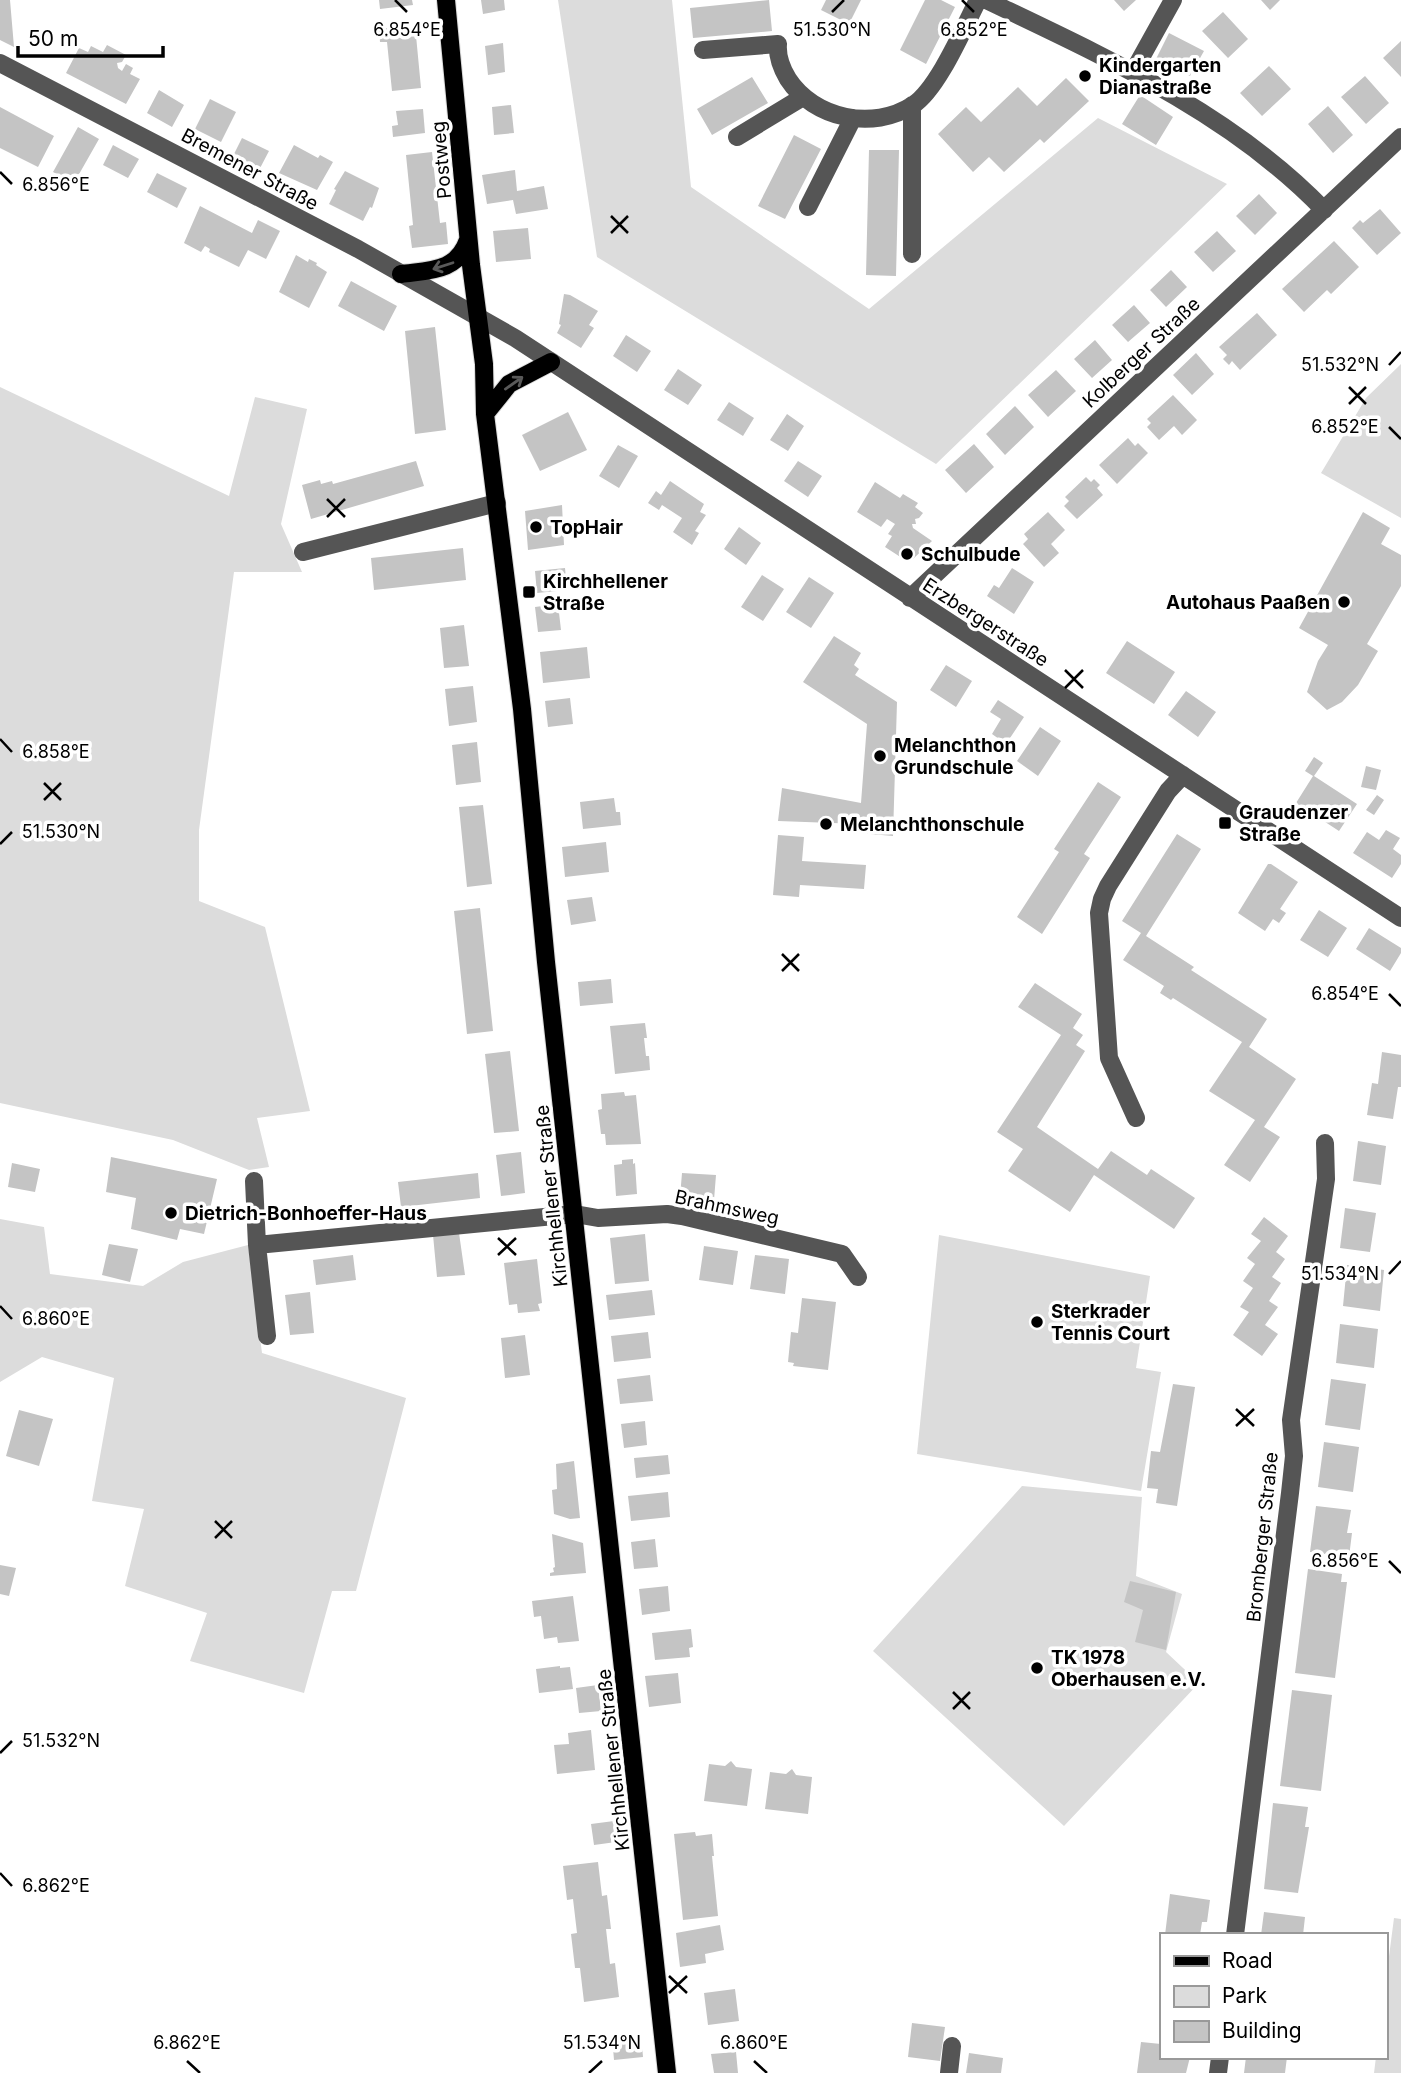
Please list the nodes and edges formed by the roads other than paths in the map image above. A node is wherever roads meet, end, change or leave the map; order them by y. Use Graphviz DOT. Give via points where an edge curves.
graph roads {
  1 [pos="446,0"];
  2 [pos="978,0"];
  3 [pos="986,0"];
  4 [pos="1173,0"];
  5 [pos="1009,5"];
  6 [pos="703,50"];
  7 [pos="0,63"];
  8 [pos="1133,72"];
  9 [pos="803,97"];
  10 [pos="912,105"];
  11 [pos="853,118"];
  12 [pos="737,137"];
  13 [pos="1401,137"];
  14 [pos="808,207"];
  15 [pos="1324,210"];
  16 [pos="469,237"];
  17 [pos="912,254"];
  18 [pos="401,274"];
  19 [pos="478,316"];
  20 [pos="551,362"];
  21 [pos="485,414"];
  22 [pos="498,503"];
  23 [pos="303,552"];
  24 [pos="910,597"];
  25 [pos="1183,775"];
  26 [pos="1401,918"];
  27 [pos="1136,1118"];
  28 [pos="1325,1143"];
  29 [pos="254,1181"];
  30 [pos="575,1214"];
  31 [pos="257,1245"];
  32 [pos="858,1277"];
  33 [pos="267,1336"];
  34 [pos="1235,1933"];
  35 [pos="952,2046"];
  36 [pos="667,2073"];
  37 [pos="949,2073"];
  1 -- 16 [label="main road, Postweg"];
  2 -- 10 [label="street" via="938,75"];
  3 -- 5 [label="street"];
  4 -- 8 [label="street"];
  5 -- 8 [label="street"];
  6 -- 9 [label="street" via="778,44 786,75"];
  7 -- 18 [label="street, Bremener Straße"];
  8 -- 15 [label="street" via="1265,155"];
  9 -- 11 [label="street" via="827,112"];
  9 -- 12 [label="street"];
  10 -- 11 [label="street" via="881,117"];
  10 -- 17 [label="street"];
  11 -- 14 [label="street"];
  13 -- 15 [label="street, Kolberger Straße"];
  15 -- 24 [label="street, Kolberger Straße"];
  16 -- 18 [label="main road, one-way" via="463,254 450,265"];
  16 -- 19 [label="main road, Postweg"];
  18 -- 19 [label="street, Bremener Straße"];
  19 -- 20 [label="street, Erzbergerstraße"];
  19 -- 21 [label="main road, Kirchhellener Straße"];
  21 -- 20 [label="main road, one-way" via="509,384"];
  20 -- 24 [label="street, Erzbergerstraße"];
  21 -- 22 [label="main road, Kirchhellener Straße"];
  22 -- 23 [label="street"];
  22 -- 30 [label="main road, Kirchhellener Straße"];
  24 -- 25 [label="street, Erzbergerstraße"];
  25 -- 26 [label="street, Erzbergerstraße"];
  25 -- 27 [label="street" via="1108,886 1099,914 1109,1058"];
  28 -- 34 [label="street, Bromberger Straße" via="1326,1180 1291,1420 1292,1480"];
  29 -- 31 [label="street"];
  30 -- 31 [label="street, Brahmsweg"];
  30 -- 32 [label="street, Brahmsweg" via="598,1219 682,1216 842,1254"];
  30 -- 36 [label="main road, Kirchhellener Straße"];
  31 -- 33 [label="street"];
  35 -- 37 [label="street"];
}
